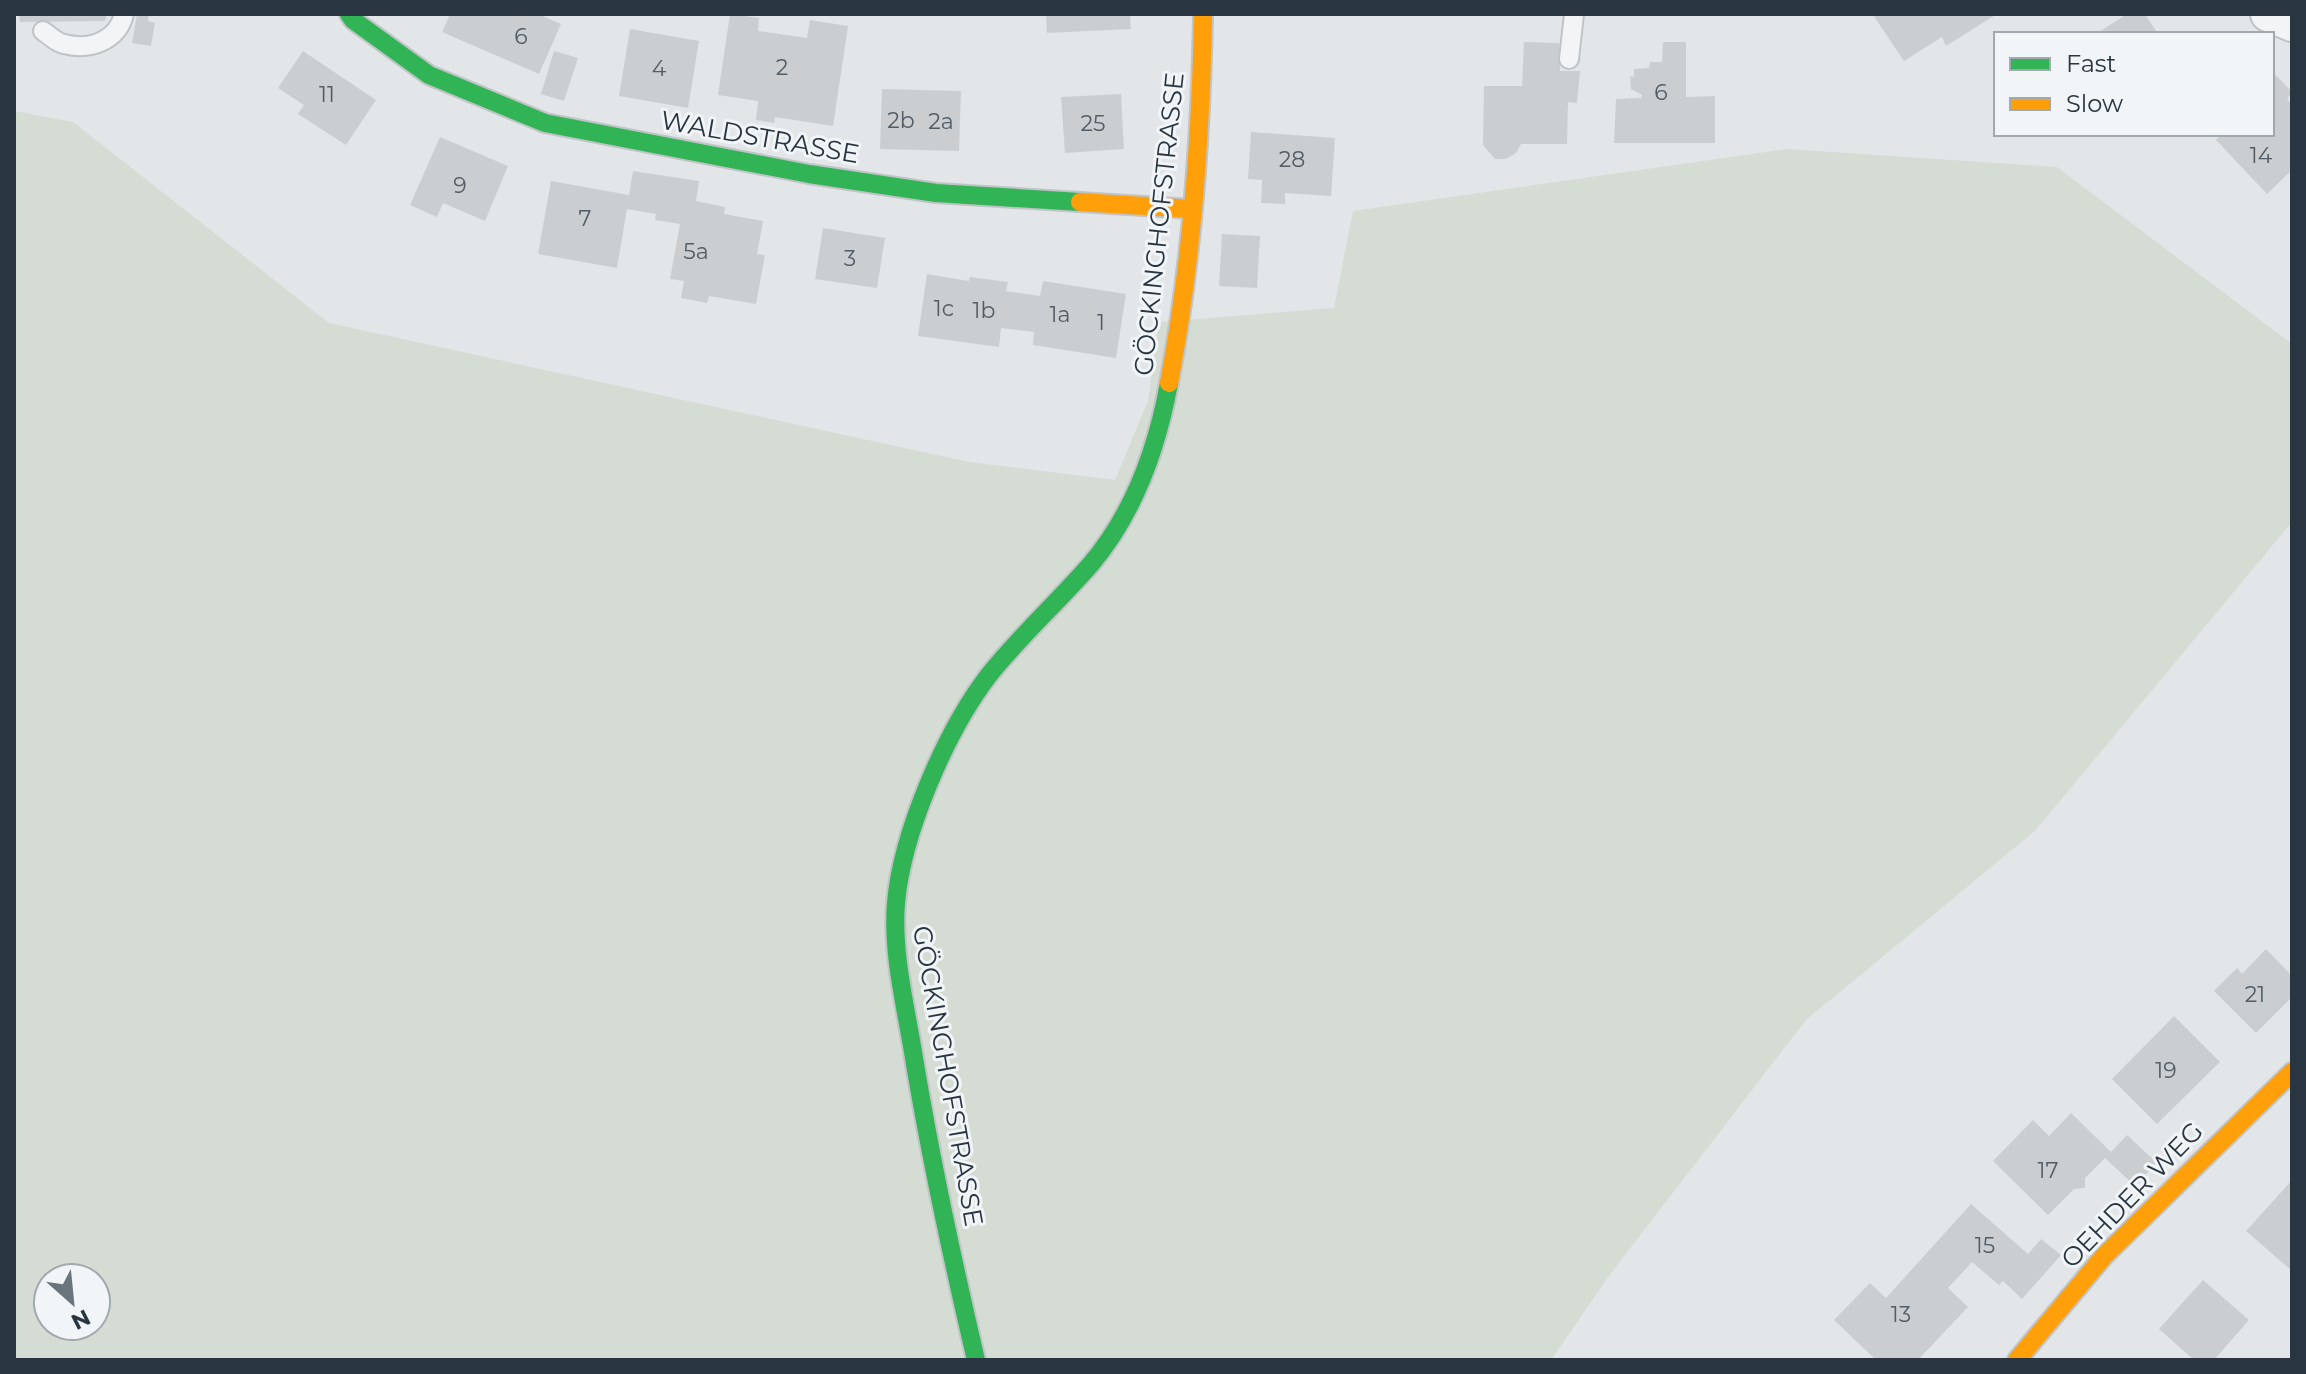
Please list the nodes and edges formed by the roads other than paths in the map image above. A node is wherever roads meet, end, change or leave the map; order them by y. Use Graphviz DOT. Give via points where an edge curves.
graph roads {
  1 [pos="124,14"];
  2 [pos="349,14"];
  3 [pos="1203,14"];
  4 [pos="1574,14"];
  5 [pos="2268,14"];
  6 [pos="2292,24"];
  7 [pos="43,31"];
  8 [pos="1569,59"];
  9 [pos="1192,209"];
  10 [pos="2292,1072"];
  11 [pos="976,1360"];
  12 [pos="2017,1360"];
  1 -- 7 [label="lane" via="121,28 101,44 63,44"];
  2 -- 9 [label="street, WALDSTRASSE" via="429,75 545,123 936,193"];
  3 -- 9 [label="street, GÖCKINGHOFSTRASSE"];
  4 -- 8 [label="lane"];
  5 -- 6 [label="street"];
  9 -- 11 [label="street, GÖCKINGHOFSTRASSE" via="1165,411 1128,511 1098,555 982,684 926,798 898,883 897,958 927,1142"];
  10 -- 12 [label="street, OEHDER WEG" via="2104,1256"];
}
